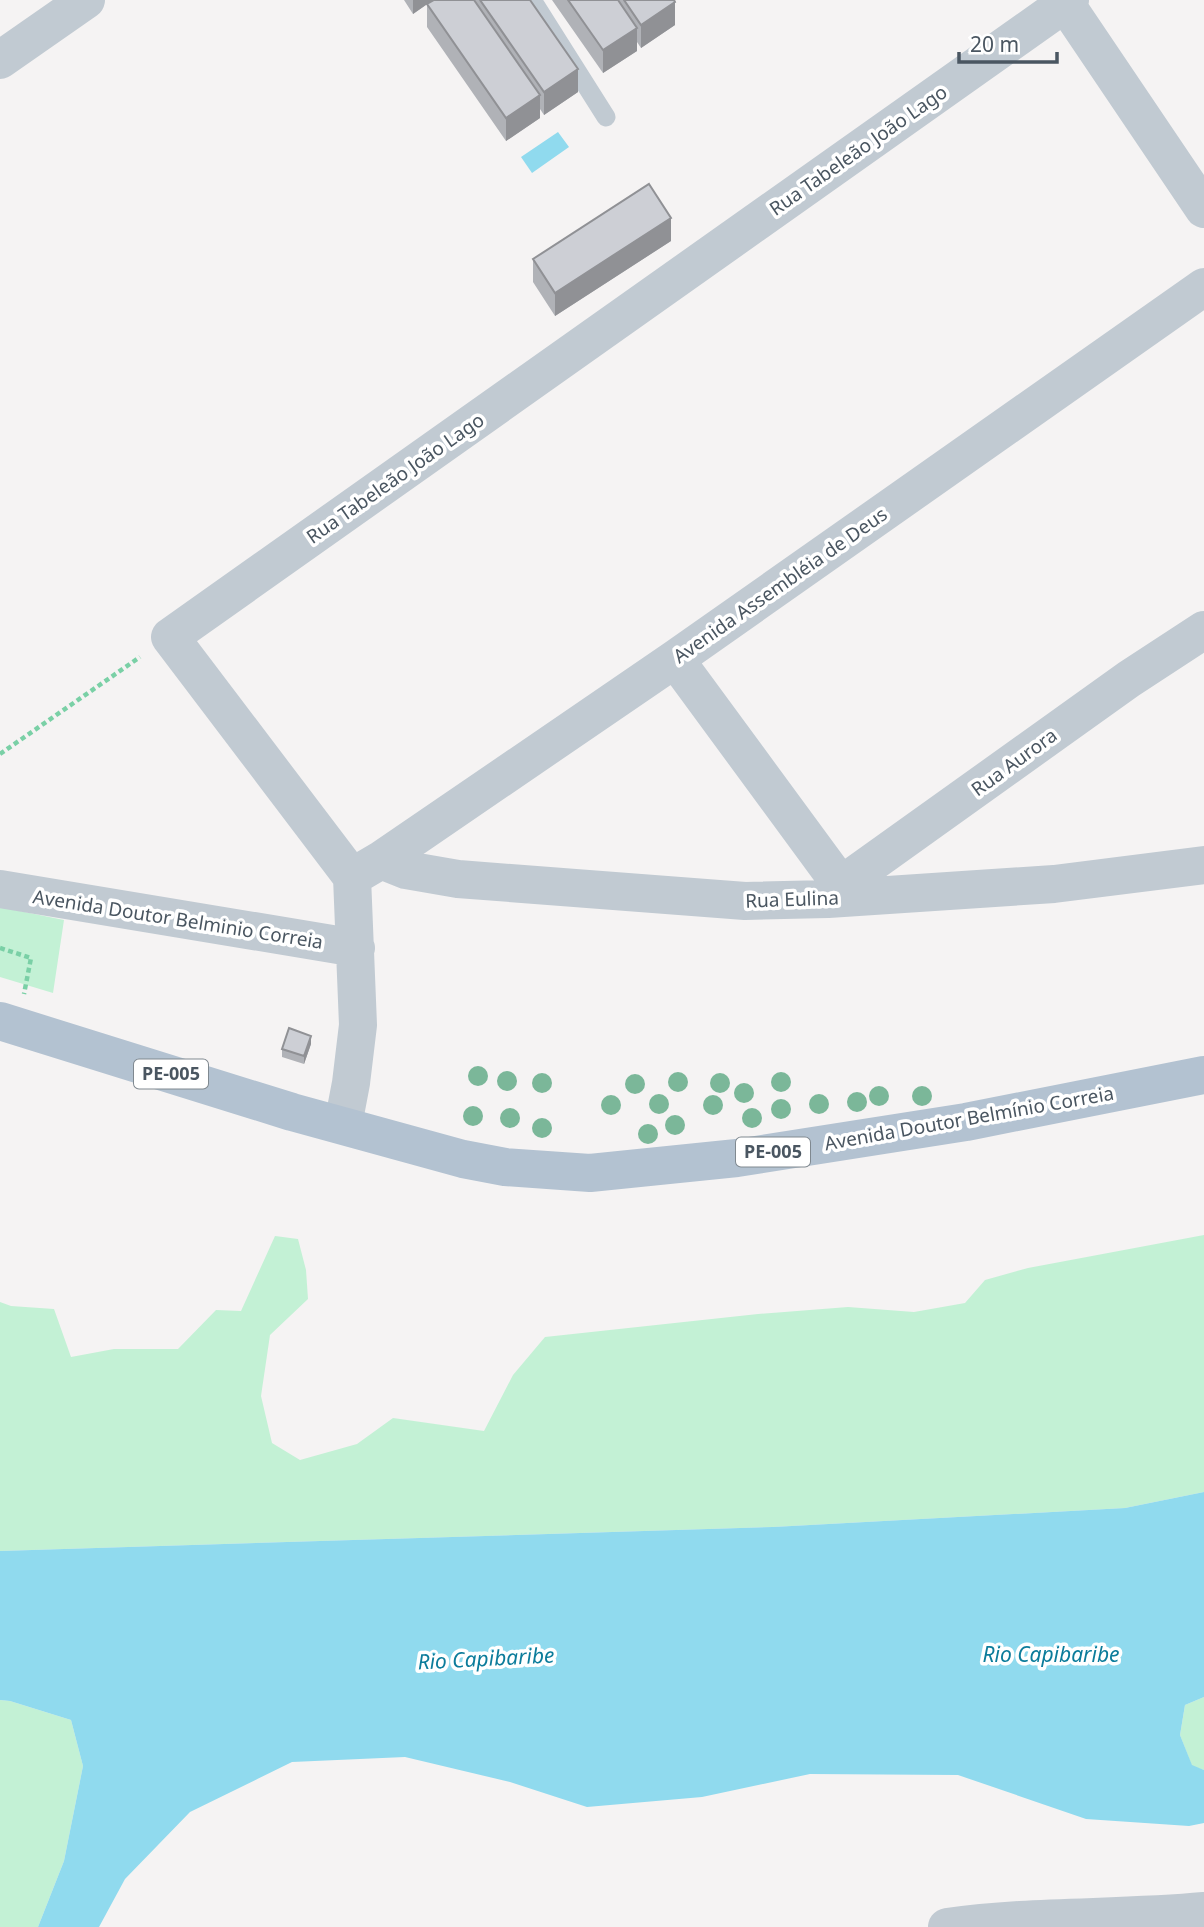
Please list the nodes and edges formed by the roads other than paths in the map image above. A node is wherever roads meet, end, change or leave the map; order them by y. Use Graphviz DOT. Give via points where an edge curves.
graph roads {
  1 [pos="86,0"];
  2 [pos="532,0"];
  3 [pos="1067,2"];
  4 [pos="0,60"];
  5 [pos="606,117"];
  6 [pos="1204,209"];
  7 [pos="1204,287"];
  8 [pos="1204,630"];
  9 [pos="675,659"];
  10 [pos="1204,864"];
  11 [pos="367,868"];
  12 [pos="0,889"];
  13 [pos="835,892"];
  14 [pos="356,948"];
  15 [pos="9,1023"];
  16 [pos="1204,1075"];
  17 [pos="343,1125"];
  18 [pos="1204,1911"];
  19 [pos="947,1927"];
  1 -- 4 [label="street"];
  2 -- 5 [label="lane"];
  3 -- 6 [label="street"];
  3 -- 11 [label="street, Rua Tabeleão João Lago" via="170,637"];
  7 -- 9 [label="street, Avenida Assembléia de Deus"];
  8 -- 13 [label="street, Rua Aurora"];
  9 -- 11 [label="street, Avenida Assembléia de Deus"];
  9 -- 13 [label="street"];
  10 -- 13 [label="street, Rua Eulina" via="1054,884"];
  11 -- 13 [label="street, Rua Eulina" via="745,901"];
  11 -- 14 [label="street"];
  12 -- 14 [label="street, Avenida Doutor Belminio Correia"];
  14 -- 17 [label="street" via="357,1039"];
  15 -- 17 [label="main road, Avenida Doutor Belmínio Correia / PE-005"];
  16 -- 17 [label="main road, Avenida Doutor Belmínio Correia / PE-005" via="965,1122 737,1158 590,1173 505,1167"];
  18 -- 19 [label="street"];
}
